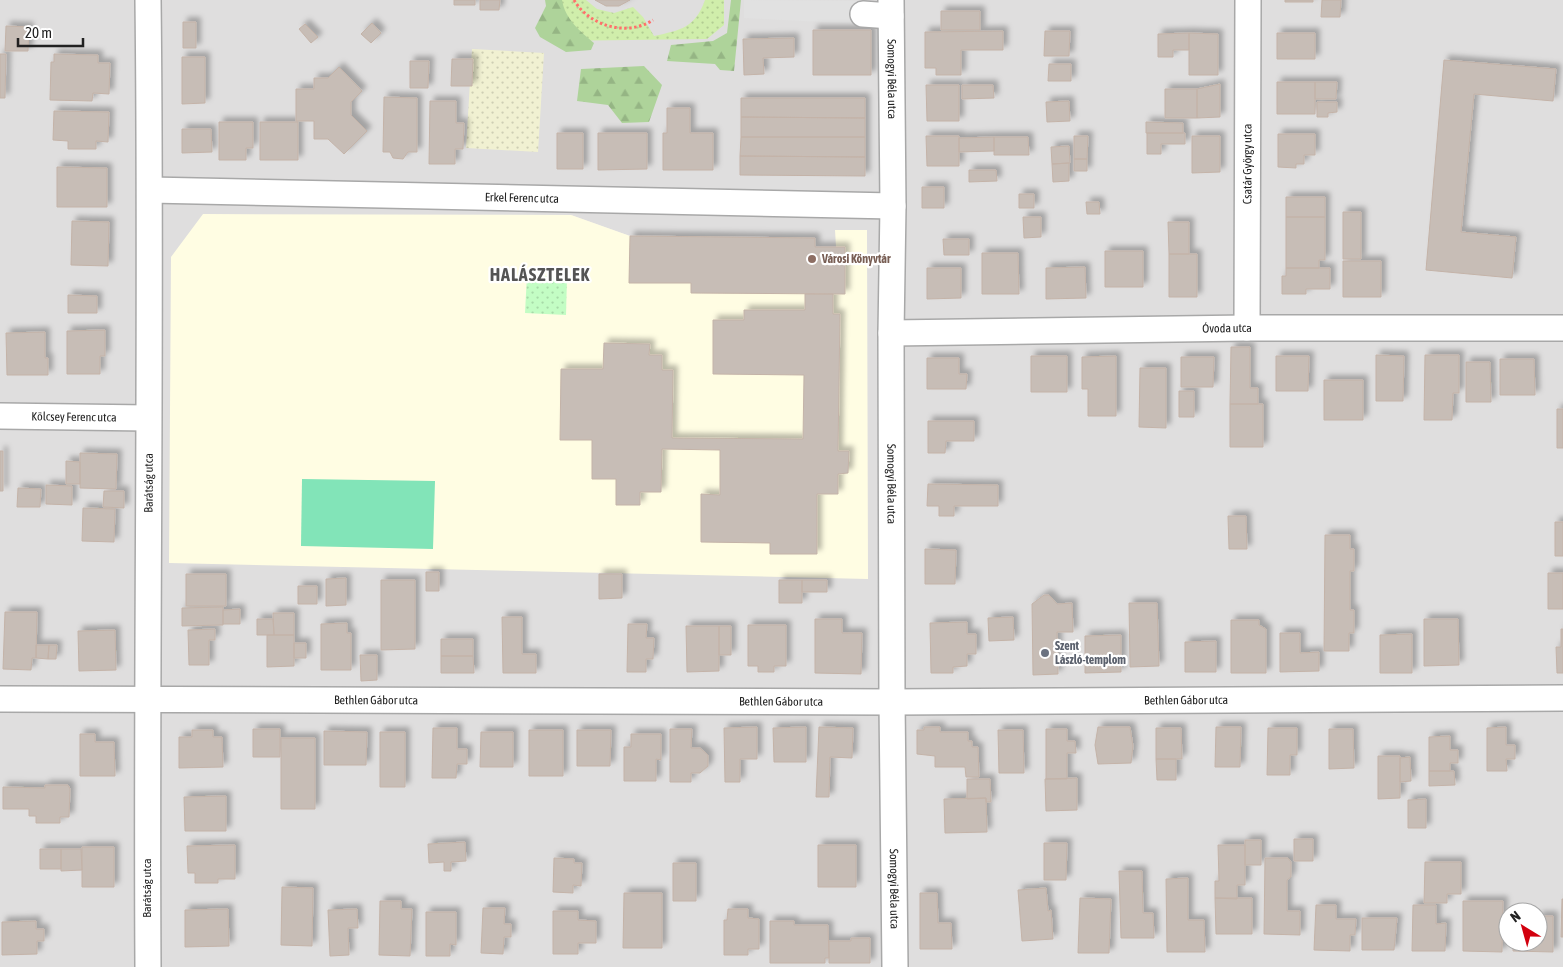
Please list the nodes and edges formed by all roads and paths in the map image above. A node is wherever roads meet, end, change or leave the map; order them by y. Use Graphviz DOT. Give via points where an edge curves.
graph roads {
  1 [pos="148,0"];
  2 [pos="574,0"];
  3 [pos="1248,0"];
  4 [pos="891,8"];
  5 [pos="863,14"];
  6 [pos="653,20"];
  7 [pos="150,190"];
  8 [pos="894,206"];
  9 [pos="1247,328"];
  10 [pos="1563,328"];
  11 [pos="891,333"];
  12 [pos="0,416"];
  13 [pos="148,418"];
  14 [pos="1563,698"];
  15 [pos="0,699"];
  16 [pos="147,699"];
  17 [pos="892,702"];
  18 [pos="148,967"];
  19 [pos="895,967"];
  1 -- 7 [label="street, Barátság utca"];
  2 -- 6 [label="path" via="579,9 597,22 610,26 625,29"];
  3 -- 9 [label="street, Csatár György utca"];
  4 -- 5 [label="street"];
  4 -- 8 [label="street, Somogyi Béla utca"];
  7 -- 8 [label="street, Erkel Ferenc utca"];
  7 -- 13 [label="street, Barátság utca"];
  8 -- 11 [label="street, Somogyi Béla utca"];
  9 -- 10 [label="street, Óvoda utca"];
  9 -- 11 [label="street, Óvoda utca"];
  11 -- 17 [label="street, Somogyi Béla utca"];
  12 -- 13 [label="street, Kölcsey Ferenc utca"];
  13 -- 16 [label="street, Barátság utca"];
  14 -- 17 [label="street, Bethlen Gábor utca"];
  15 -- 16 [label="street, Bethlen Gábor utca"];
  16 -- 17 [label="street, Bethlen Gábor utca"];
  16 -- 18 [label="street, Barátság utca"];
  17 -- 19 [label="street, Somogyi Béla utca"];
}
